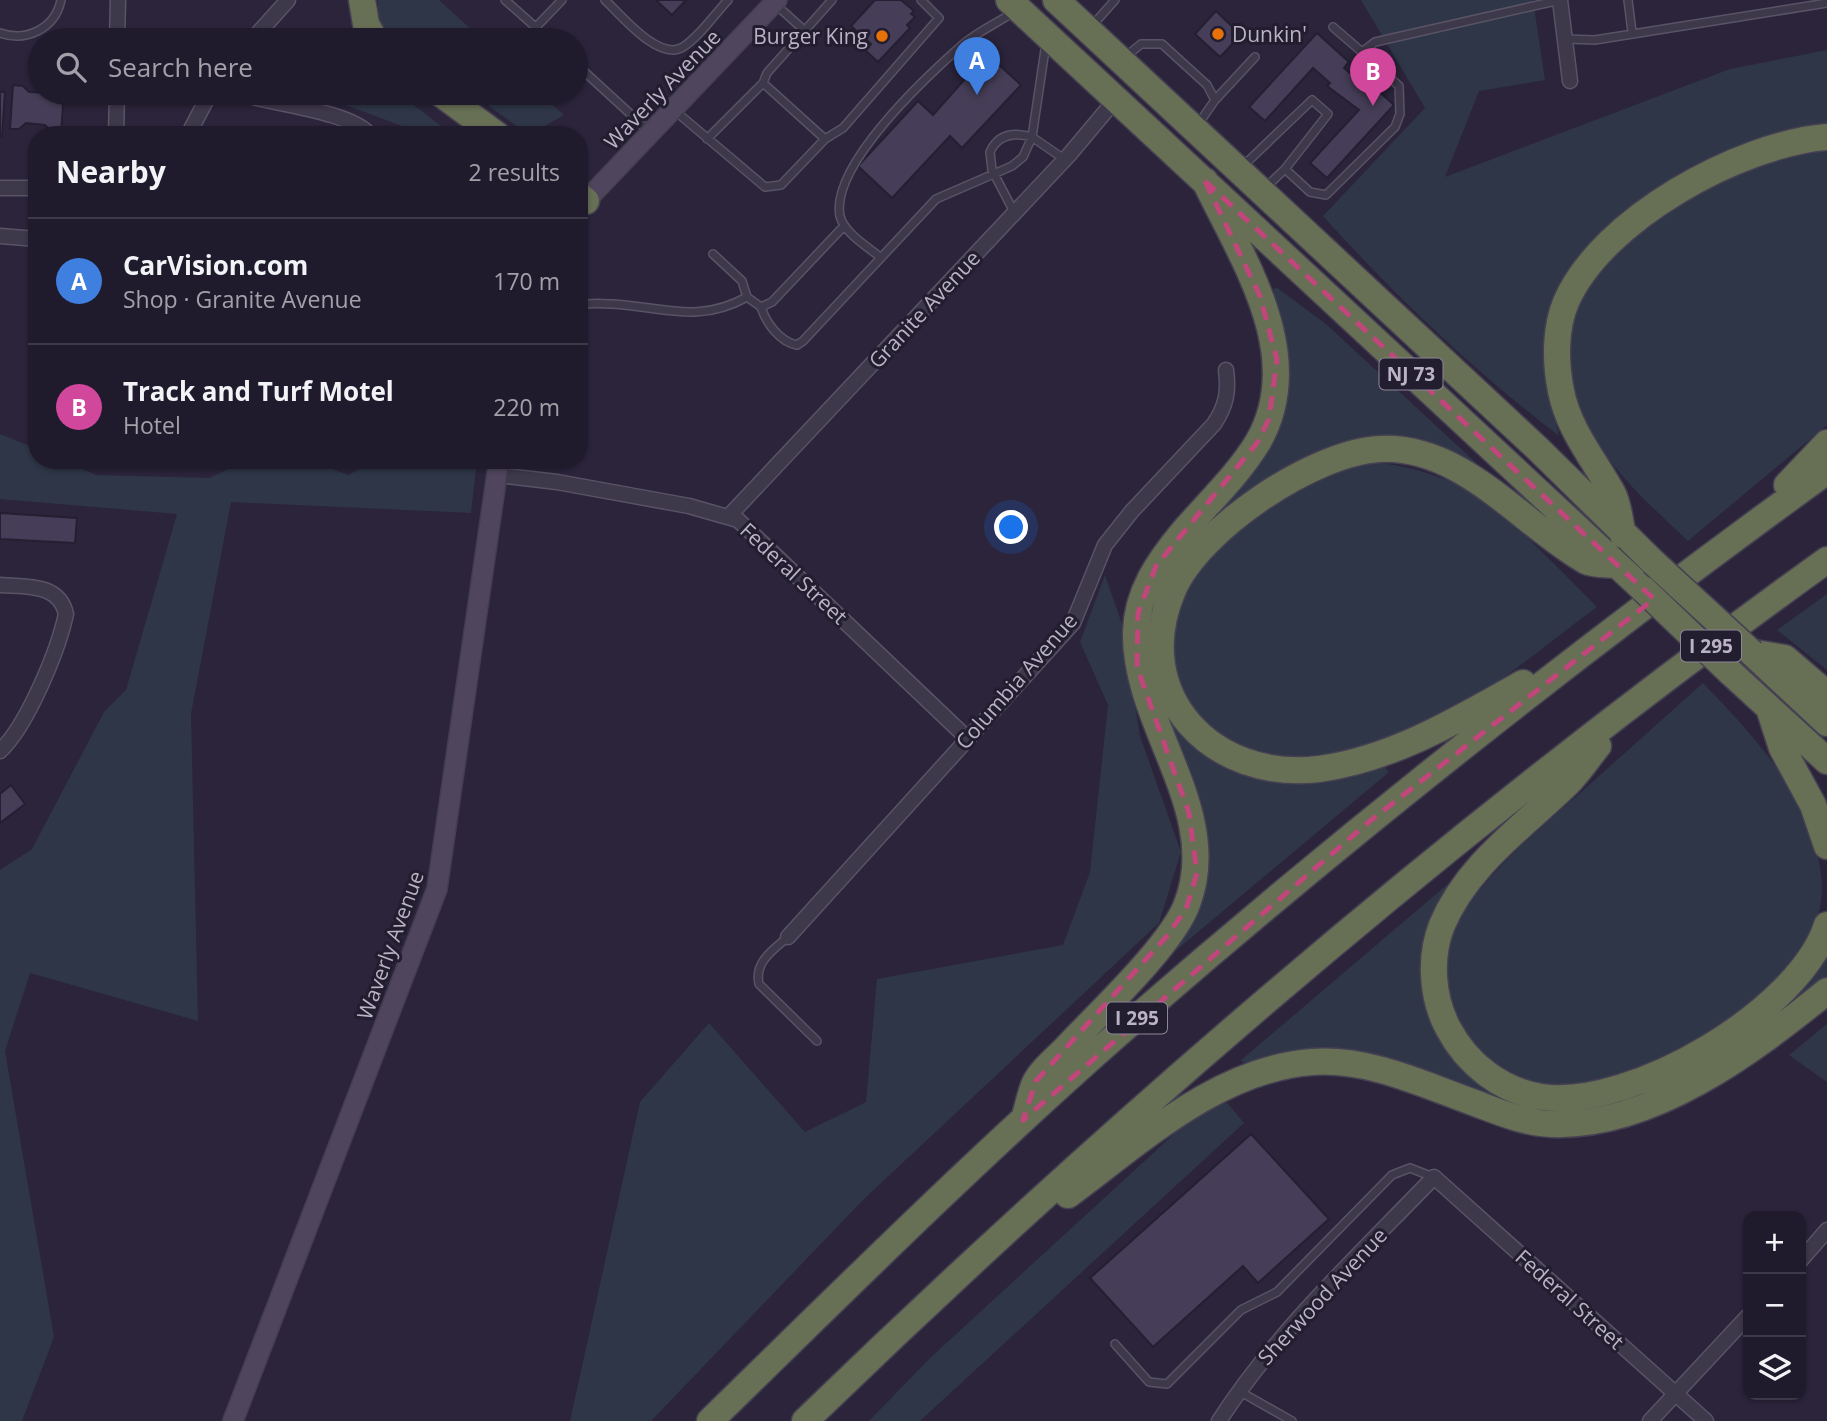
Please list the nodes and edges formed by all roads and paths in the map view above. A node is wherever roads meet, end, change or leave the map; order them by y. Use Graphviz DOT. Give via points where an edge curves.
graph roads {
  1 [pos="61,0"];
  2 [pos="118,0"];
  3 [pos="362,0"];
  4 [pos="505,0"];
  5 [pos="562,0"];
  6 [pos="605,0"];
  7 [pos="728,0"];
  8 [pos="832,0"];
  9 [pos="921,0"];
  10 [pos="1056,0"];
  11 [pos="1115,0"];
  12 [pos="1560,0"];
  13 [pos="1628,0"];
  14 [pos="283,2"];
  15 [pos="1827,3"];
  16 [pos="771,4"];
  17 [pos="1014,5"];
  18 [pos="536,27"];
  19 [pos="1333,27"];
  20 [pos="43,28"];
  21 [pos="117,28"];
  22 [pos="262,28"];
  23 [pos="368,28"];
  24 [pos="1088,30"];
  25 [pos="805,31"];
  26 [pos="1632,32"];
  27 [pos="0,33"];
  28 [pos="28,35"];
  29 [pos="1048,35"];
  30 [pos="1565,39"];
  31 [pos="1362,52"];
  32 [pos="1255,57"];
  33 [pos="1120,61"];
  34 [pos="588,75"];
  35 [pos="1570,81"];
  36 [pos="763,83"];
  37 [pos="1116,100"];
  38 [pos="1215,100"];
  39 [pos="117,105"];
  40 [pos="204,105"];
  41 [pos="282,105"];
  42 [pos="456,105"];
  43 [pos="674,109"];
  44 [pos="116,126"];
  45 [pos="193,126"];
  46 [pos="359,126"];
  47 [pos="485,126"];
  48 [pos="1195,130"];
  49 [pos="650,133"];
  50 [pos="1032,137"];
  51 [pos="1827,138"];
  52 [pos="707,139"];
  53 [pos="825,139"];
  54 [pos="1065,159"];
  55 [pos="1285,169"];
  56 [pos="1239,170"];
  57 [pos="994,176"];
  58 [pos="1205,181"];
  59 [pos="0,188"];
  60 [pos="28,188"];
  61 [pos="1262,191"];
  62 [pos="588,195"];
  63 [pos="1014,213"];
  64 [pos="844,226"];
  65 [pos="0,236"];
  66 [pos="28,238"];
  67 [pos="713,254"];
  68 [pos="880,257"];
  69 [pos="747,297"];
  70 [pos="588,303"];
  71 [pos="761,307"];
  72 [pos="1226,370"];
  73 [pos="1827,443"];
  74 [pos="498,469"];
  75 [pos="502,469"];
  76 [pos="1827,471"];
  77 [pos="729,516"];
  78 [pos="1744,530"];
  79 [pos="1623,536"];
  80 [pos="1827,560"];
  81 [pos="1618,565"];
  82 [pos="1827,567"];
  83 [pos="1799,581"];
  84 [pos="0,586"];
  85 [pos="1592,645"];
  86 [pos="1752,653"];
  87 [pos="1827,694"];
  88 [pos="1769,708"];
  89 [pos="1625,712"];
  90 [pos="1827,723"];
  91 [pos="967,738"];
  92 [pos="0,751"];
  93 [pos="1827,761"];
  94 [pos="1827,846"];
  95 [pos="1827,925"];
  96 [pos="788,937"];
  97 [pos="1827,991"];
  98 [pos="817,1041"];
  99 [pos="1023,1120"];
  100 [pos="1434,1177"];
  101 [pos="1827,1230"];
  102 [pos="1806,1254"];
  103 [pos="951,1281"];
  104 [pos="1743,1321"];
  105 [pos="1115,1344"];
  106 [pos="1238,1391"];
  107 [pos="1675,1393"];
  108 [pos="233,1421"];
  109 [pos="710,1421"];
  110 [pos="806,1421"];
  111 [pos="1219,1421"];
  112 [pos="1292,1421"];
  113 [pos="1650,1421"];
  114 [pos="1706,1421"];
  1 -- 20 [label="lane"];
  2 -- 21 [label="street"];
  3 -- 23 [label="highway"];
  4 -- 18 [label="lane"];
  5 -- 18 [label="lane"];
  6 -- 7 [label="lane" via="653,45 670,51 687,44"];
  8 -- 25 [label="lane"];
  9 -- 53 [label="lane" via="939,18 843,128"];
  10 -- 24 [label="highway, NJ 73"];
  11 -- 24 [label="lane"];
  12 -- 30 [label="street"];
  12 -- 31 [label="lane" via="1375,42"];
  13 -- 26 [label="lane"];
  14 -- 22 [label="street"];
  15 -- 26 [label="lane"];
  16 -- 25 [label="lane"];
  16 -- 43 [label="street, Waverly Avenue"];
  17 -- 29 [label="highway, NJ 73"];
  17 -- 64 [label="lane" via="963,44 853,162 840,199"];
  19 -- 31 [label="lane"];
  24 -- 33 [label="highway, NJ 73"];
  25 -- 36 [label="lane"];
  26 -- 30 [label="lane" via="1595,40"];
  27 -- 28 [label="lane"];
  29 -- 37 [label="highway, NJ 73"];
  29 -- 50 [label="lane"];
  30 -- 35 [label="street"];
  31 -- 55 [label="lane" via="1399,86 1400,114 1395,127 1326,195 1310,192"];
  32 -- 38 [label="lane"];
  33 -- 38 [label="lane" via="1141,44 1162,44 1207,85"];
  33 -- 48 [label="highway, NJ 73"];
  34 -- 49 [label="lane"];
  36 -- 52 [label="lane"];
  36 -- 53 [label="lane"];
  37 -- 54 [label="street, Granite Avenue"];
  37 -- 58 [label="highway, NJ 73"];
  38 -- 48 [label="lane"];
  39 -- 44 [label="street"];
  40 -- 45 [label="street"];
  41 -- 46 [label="street" via="339,116"];
  42 -- 47 [label="highway"];
  43 -- 49 [label="street, Waverly Avenue"];
  43 -- 52 [label="lane"];
  48 -- 56 [label="highway, NJ 73"];
  49 -- 62 [label="street, Waverly Avenue"];
  50 -- 54 [label="lane"];
  50 -- 57 [label="lane" via="1018,162"];
  50 -- 57 [label="lane" via="1010,134 1000,138 990,152"];
  51 -- 79 [label="highway" via="1781,146 1703,176 1610,242 1575,284 1560,321 1561,391 1572,427 1615,497"];
  52 -- 53 [label="lane" via="769,188 781,185"];
  54 -- 63 [label="street, Granite Avenue"];
  55 -- 56 [label="lane" via="1328,114 1312,100"];
  55 -- 61 [label="lane"];
  56 -- 61 [label="highway, NJ 73"];
  57 -- 63 [label="lane"];
  57 -- 68 [label="lane" via="936,199"];
  58 -- 81 [label="highway, NJ 73"];
  58 -- 99 [label="highway" via="1260,296 1277,360 1269,419 1257,443 1156,566 1138,613 1137,667 1189,813 1197,873 1186,909 1167,936 1036,1081"];
  59 -- 60 [label="street"];
  61 -- 79 [label="highway, NJ 73" via="1537,448"];
  63 -- 77 [label="street, Granite Avenue"];
  64 -- 68 [label="lane"];
  64 -- 71 [label="lane" via="772,302"];
  65 -- 66 [label="street"];
  67 -- 69 [label="lane" via="742,281"];
  68 -- 71 [label="lane" via="797,345 765,322"];
  69 -- 70 [label="lane" via="709,313"];
  69 -- 71 [label="lane"];
  72 -- 91 [label="street, Columbia Avenue" via="1229,388 1214,424 1105,545 1073,623"];
  73 -- 78 [label="highway"];
  74 -- 108 [label="street, Waverly Avenue" via="438,889"];
  75 -- 77 [label="street, Federal Street"];
  76 -- 78 [label="highway, I 295"];
  77 -- 91 [label="street, Federal Street" via="750,528"];
  78 -- 85 [label="highway, I 295"];
  79 -- 86 [label="highway, NJ 73, bridge"];
  80 -- 83 [label="highway, I 295"];
  81 -- 85 [label="highway" via="1588,562 1498,494 1441,462 1383,449 1351,452 1319,464 1257,501 1204,546 1174,587 1163,618 1160,649 1170,693 1193,730 1243,763 1286,770 1349,763 1416,740"];
  81 -- 88 [label="highway, NJ 73, bridge"];
  82 -- 83 [label="highway"];
  83 -- 89 [label="highway, I 295"];
  84 -- 92 [label="street" via="49,590 59,597 66,614 21,727"];
  85 -- 99 [label="highway, I 295" via="1360,830"];
  86 -- 87 [label="highway" via="1785,659"];
  86 -- 90 [label="highway, NJ 73"];
  88 -- 93 [label="highway, NJ 73"];
  88 -- 94 [label="highway" via="1782,748 1813,805"];
  89 -- 95 [label="highway" via="1569,782 1481,866 1442,926 1434,957 1435,988 1443,1019 1477,1067 1528,1094 1561,1098 1623,1086 1712,1046 1766,1007 1811,959"];
  89 -- 103 [label="highway, I 295" via="1266,1000"];
  91 -- 96 [label="street, Columbia Avenue"];
  96 -- 98 [label="lane" via="763,960 756,974 759,984"];
  97 -- 103 [label="highway" via="1741,1059 1707,1078 1640,1107 1570,1124 1531,1122 1348,1063 1311,1062 1272,1070 1233,1084 1159,1127"];
  99 -- 109 [label="highway, I 295"];
  100 -- 105 [label="lane" via="1410,1168 1392,1175 1277,1292 1241,1310 1167,1384 1149,1382"];
  100 -- 106 [label="street, Sherwood Avenue" via="1279,1339"];
  100 -- 107 [label="street, Federal Street"];
  101 -- 102 [label="street"];
  103 -- 110 [label="highway, I 295"];
  104 -- 107 [label="street"];
  106 -- 111 [label="street, Sherwood Avenue"];
  106 -- 112 [label="lane"];
  107 -- 113 [label="street"];
  107 -- 114 [label="street, Federal Street"];
}
